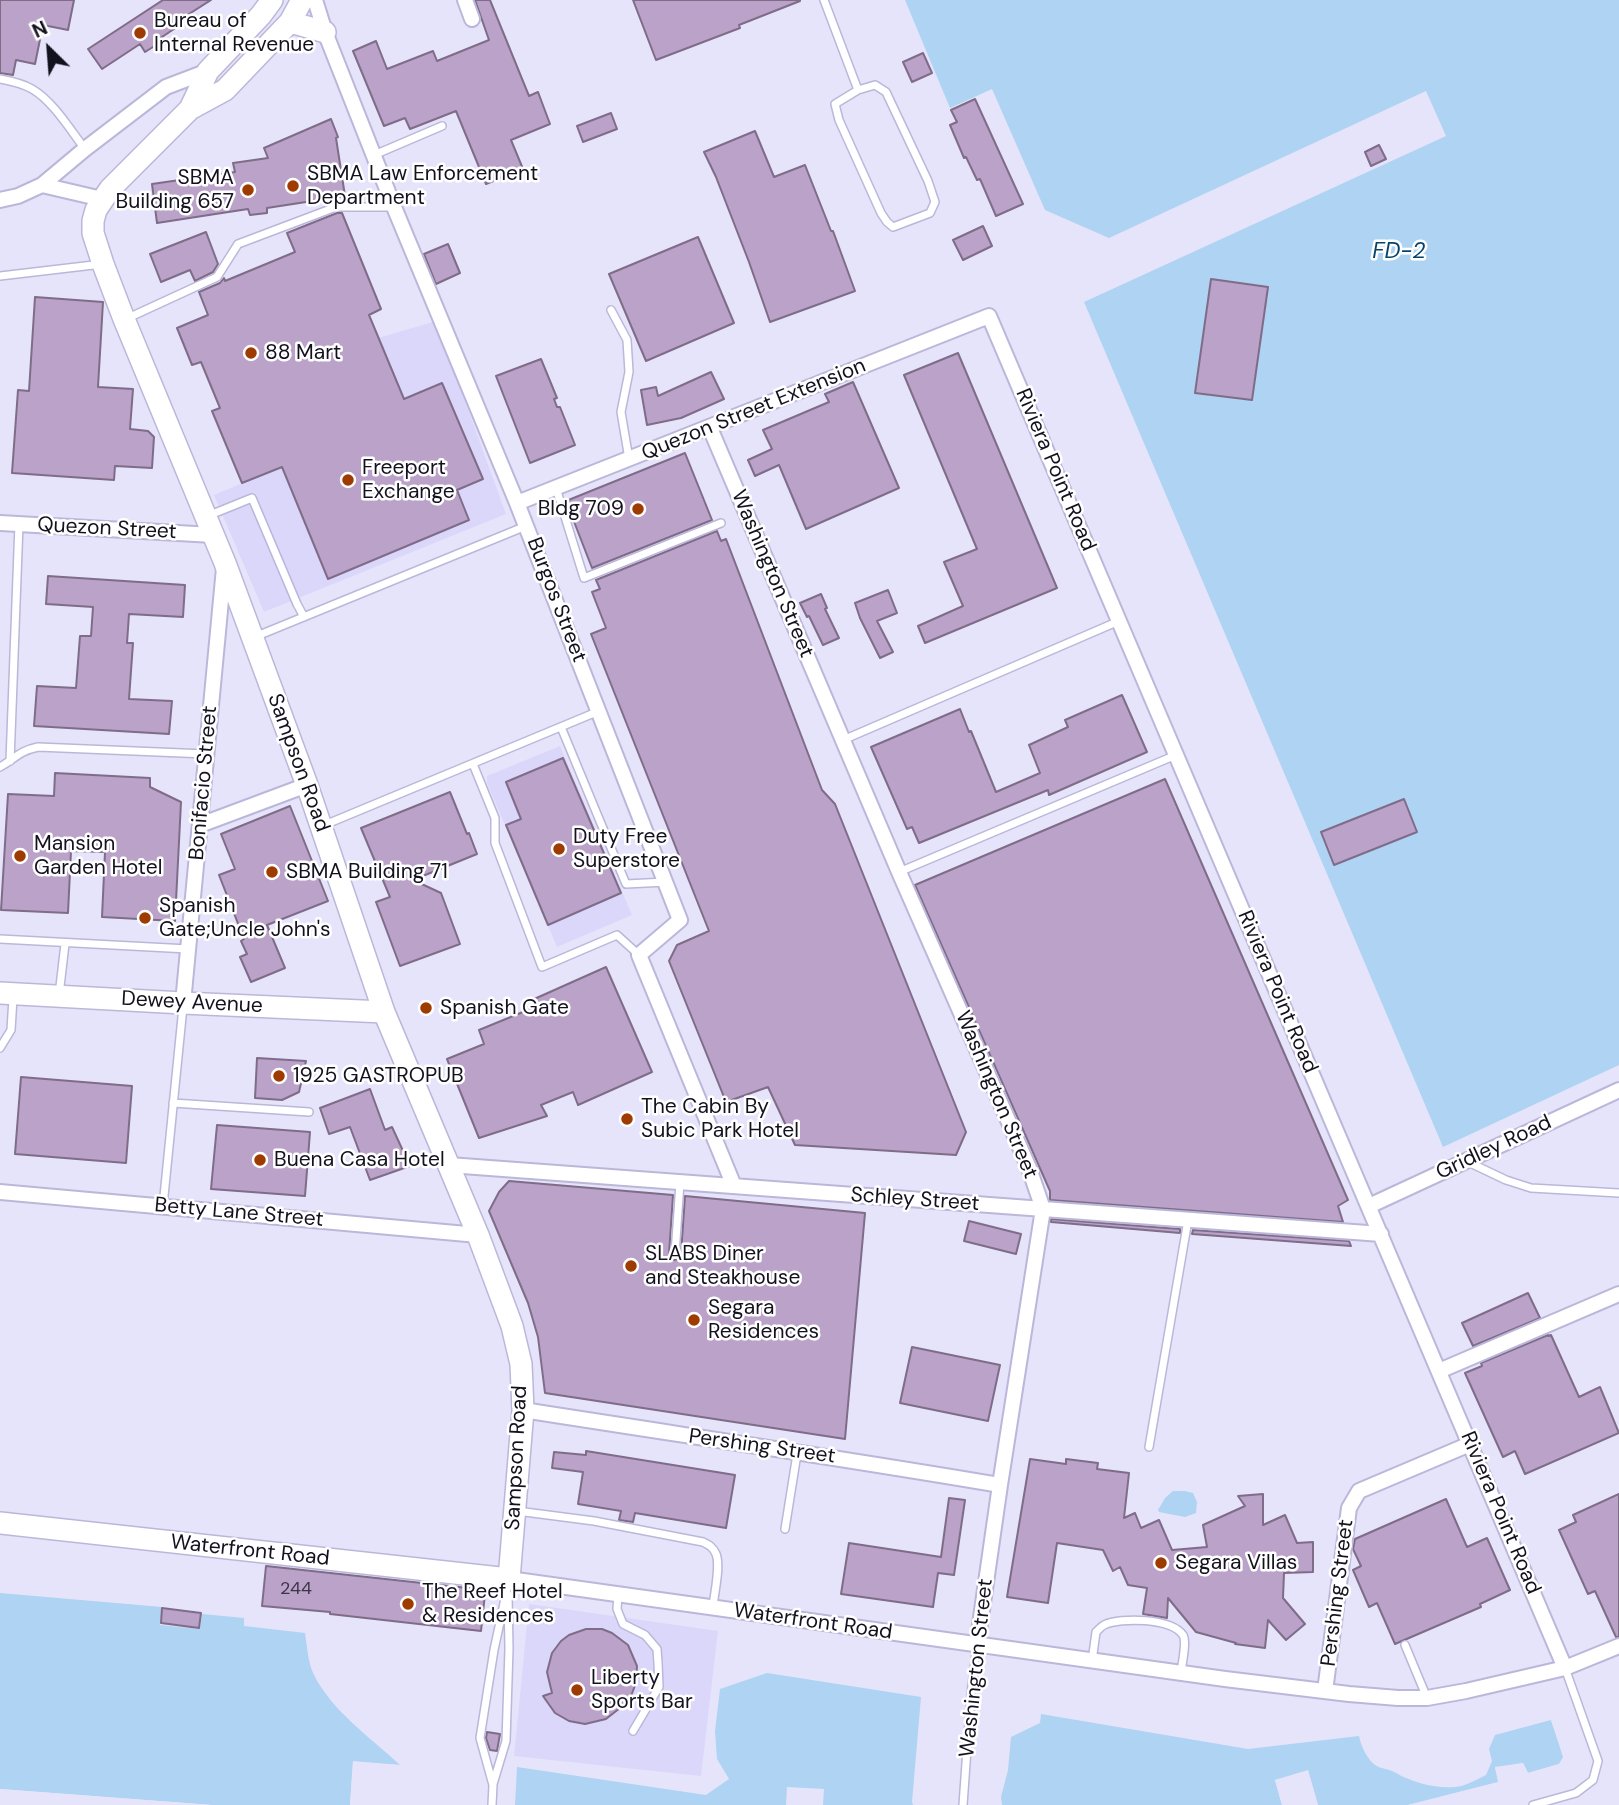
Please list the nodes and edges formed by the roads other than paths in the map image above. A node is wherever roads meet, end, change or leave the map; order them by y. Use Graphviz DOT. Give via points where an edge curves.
graph roads {
  1 [pos="272,0"];
  2 [pos="302,0"];
  3 [pos="315,0"];
  4 [pos="465,0"];
  5 [pos="824,0"];
  6 [pos="472,19"];
  7 [pos="290,22"];
  8 [pos="325,32"];
  9 [pos="208,71"];
  10 [pos="0,79"];
  11 [pos="858,90"];
  12 [pos="190,109"];
  13 [pos="442,126"];
  14 [pos="85,149"];
  15 [pos="373,155"];
  16 [pos="41,185"];
  17 [pos="102,199"];
  18 [pos="0,200"];
  19 [pos="394,208"];
  20 [pos="103,264"];
  21 [pos="0,276"];
  22 [pos="611,310"];
  23 [pos="989,316"];
  24 [pos="124,319"];
  25 [pos="710,428"];
  26 [pos="629,460"];
  27 [pos="556,488"];
  28 [pos="517,503"];
  29 [pos="0,523"];
  30 [pos="721,523"];
  31 [pos="19,524"];
  32 [pos="210,526"];
  33 [pos="526,526"];
  34 [pos="225,563"];
  35 [pos="304,617"];
  36 [pos="1119,621"];
  37 [pos="253,638"];
  38 [pos="599,711"];
  39 [pos="561,727"];
  40 [pos="843,740"];
  41 [pos="207,754"];
  42 [pos="1176,755"];
  43 [pos="10,761"];
  44 [pos="473,764"];
  45 [pos="0,767"];
  46 [pos="307,785"];
  47 [pos="200,825"];
  48 [pos="321,827"];
  49 [pos="899,872"];
  50 [pos="666,882"];
  51 [pos="0,939"];
  52 [pos="65,944"];
  53 [pos="188,949"];
  54 [pos="639,955"];
  55 [pos="6,993"];
  56 [pos="59,996"];
  57 [pos="183,1003"];
  58 [pos="384,1012"];
  59 [pos="0,1048"];
  60 [pos="1619,1090"];
  61 [pos="173,1103"];
  62 [pos="309,1112"];
  63 [pos="1466,1161"];
  64 [pos="449,1165"];
  65 [pos="680,1182"];
  66 [pos="734,1186"];
  67 [pos="0,1192"];
  68 [pos="1619,1193"];
  69 [pos="163,1206"];
  70 [pos="1368,1206"];
  71 [pos="1043,1209"];
  72 [pos="1188,1220"];
  73 [pos="478,1234"];
  74 [pos="1381,1234"];
  75 [pos="675,1254"];
  76 [pos="1619,1294"];
  77 [pos="1439,1371"];
  78 [pos="523,1410"];
  79 [pos="1470,1444"];
  80 [pos="1149,1447"];
  81 [pos="797,1454"];
  82 [pos="1000,1485"];
  83 [pos="515,1511"];
  84 [pos="0,1523"];
  85 [pos="785,1529"];
  86 [pos="509,1581"];
  87 [pos="618,1595"];
  88 [pos="713,1608"];
  89 [pos="977,1645"];
  90 [pos="1405,1645"];
  91 [pos="1619,1646"];
  92 [pos="1092,1661"];
  93 [pos="1565,1668"];
  94 [pos="1181,1673"];
  95 [pos="1325,1691"];
  96 [pos="1427,1698"];
  97 [pos="633,1731"];
  98 [pos="493,1785"];
  99 [pos="492,1805"];
  100 [pos="964,1805"];
  101 [pos="1533,1805"];
  1 -- 9 [label="main road, Sampson Road"];
  2 -- 7 [label="main road, Sampson Road"];
  3 -- 8 [label="street, Burgos Street"];
  4 -- 6 [label="street"];
  5 -- 11 [label="lane"];
  7 -- 8 [label="main road"];
  7 -- 12 [label="main road, Sampson Road" via="225,90"];
  8 -- 15 [label="street, Burgos Street"];
  9 -- 12 [label="main road, Sampson Road"];
  9 -- 14 [label="street" via="166,87"];
  10 -- 14 [label="lane" via="33,90 44,99"];
  11 -- 11 [label="lane" via="875,85 886,92 928,181 935,202 930,213 893,227 887,222 835,104"];
  12 -- 17 [label="main road, Sampson Road"];
  13 -- 15 [label="lane"];
  14 -- 16 [label="street"];
  15 -- 19 [label="street, Burgos Street"];
  16 -- 17 [label="street"];
  16 -- 18 [label="street"];
  17 -- 20 [label="main road, Sampson Road" via="93,233"];
  19 -- 24 [label="lane" via="336,207 238,244 218,277"];
  19 -- 28 [label="street, Burgos Street"];
  20 -- 21 [label="lane"];
  20 -- 24 [label="main road, Sampson Road"];
  22 -- 26 [label="lane" via="627,340 629,372 621,412"];
  23 -- 25 [label="street, Quezon Street Extension"];
  23 -- 36 [label="street, Riviera Point Road"];
  24 -- 32 [label="main road, Sampson Road"];
  25 -- 26 [label="street, Quezon Street Extension"];
  25 -- 40 [label="street, Washington Street"];
  26 -- 27 [label="street, Quezon Street Extension"];
  27 -- 28 [label="street, Quezon Street Extension"];
  27 -- 30 [label="lane" via="584,578"];
  28 -- 33 [label="street, Burgos Street"];
  29 -- 31 [label="street, Quezon Street"];
  31 -- 32 [label="street, Quezon Street"];
  31 -- 43 [label="lane"];
  32 -- 34 [label="main road, Sampson Road"];
  32 -- 35 [label="lane" via="252,498"];
  33 -- 35 [label="lane"];
  33 -- 38 [label="street, Burgos Street"];
  34 -- 37 [label="main road, Sampson Road"];
  34 -- 41 [label="street, Bonifacio Street"];
  35 -- 37 [label="lane"];
  36 -- 40 [label="lane"];
  36 -- 42 [label="street, Riviera Point Road"];
  37 -- 46 [label="main road, Sampson Road"];
  38 -- 39 [label="lane"];
  38 -- 50 [label="street, Burgos Street"];
  39 -- 44 [label="lane"];
  39 -- 50 [label="lane" via="626,884"];
  40 -- 49 [label="street, Washington Street"];
  41 -- 43 [label="lane" via="38,747 24,750"];
  41 -- 47 [label="street, Bonifacio Street"];
  42 -- 49 [label="lane"];
  42 -- 70 [label="street, Riviera Point Road"];
  43 -- 45 [label="lane"];
  44 -- 48 [label="lane"];
  44 -- 54 [label="lane" via="495,818 495,843 541,967 617,935"];
  46 -- 47 [label="street"];
  46 -- 48 [label="main road, Sampson Road"];
  47 -- 53 [label="street, Bonifacio Street"];
  48 -- 58 [label="main road, Sampson Road"];
  49 -- 71 [label="street, Washington Street"];
  50 -- 54 [label="street, Burgos Street" via="681,920"];
  51 -- 52 [label="lane"];
  52 -- 53 [label="lane"];
  52 -- 56 [label="lane"];
  53 -- 57 [label="street, Bonifacio Street"];
  54 -- 66 [label="street"];
  55 -- 56 [label="main road, Dewey Avenue"];
  55 -- 59 [label="lane" via="11,1030"];
  56 -- 57 [label="main road, Dewey Avenue"];
  57 -- 58 [label="main road, Dewey Avenue"];
  57 -- 61 [label="lane"];
  58 -- 64 [label="main road, Sampson Road"];
  60 -- 63 [label="street, Gridley Road"];
  61 -- 62 [label="lane"];
  61 -- 69 [label="lane"];
  63 -- 68 [label="lane" via="1531,1188"];
  63 -- 70 [label="street, Gridley Road"];
  64 -- 65 [label="street, Schley Street"];
  64 -- 73 [label="main road, Sampson Road"];
  65 -- 66 [label="street, Schley Street"];
  65 -- 75 [label="lane"];
  66 -- 71 [label="street, Schley Street"];
  67 -- 69 [label="street, Betty Lane Street"];
  69 -- 73 [label="street, Betty Lane Street"];
  70 -- 74 [label="street, Riviera Point Road"];
  71 -- 72 [label="street, Schley Street"];
  71 -- 82 [label="street, Washington Street"];
  72 -- 74 [label="street, Schley Street"];
  72 -- 80 [label="lane"];
  73 -- 78 [label="main road, Sampson Road" via="512,1326 521,1364"];
  74 -- 77 [label="street, Riviera Point Road"];
  76 -- 77 [label="street"];
  77 -- 79 [label="street, Riviera Point Road"];
  78 -- 81 [label="street, Pershing Street"];
  78 -- 83 [label="main road, Sampson Road"];
  79 -- 93 [label="street, Riviera Point Road"];
  79 -- 95 [label="street, Pershing Street" via="1359,1491 1354,1499 1349,1508"];
  81 -- 82 [label="street, Pershing Street"];
  81 -- 85 [label="lane"];
  82 -- 89 [label="street, Washington Street"];
  83 -- 86 [label="main road, Sampson Road"];
  83 -- 88 [label="lane" via="703,1542 713,1549 718,1561"];
  84 -- 86 [label="main road, Waterfront Road"];
  86 -- 87 [label="street, Waterfront Road"];
  86 -- 98 [label="lane" via="506,1741"];
  86 -- 98 [label="lane" via="480,1738"];
  87 -- 88 [label="street, Waterfront Road"];
  87 -- 97 [label="lane" via="622,1624 645,1635 657,1649 659,1687"];
  88 -- 89 [label="street, Waterfront Road"];
  89 -- 92 [label="street, Waterfront Road"];
  89 -- 100 [label="lane, Washington Street"];
  90 -- 96 [label="lane"];
  91 -- 93 [label="street, Waterfront Road"];
  92 -- 94 [label="street, Waterfront Road"];
  92 -- 94 [label="lane" via="1096,1632 1104,1625 1139,1620 1165,1624 1184,1635"];
  93 -- 96 [label="street, Waterfront Road"];
  93 -- 101 [label="lane" via="1598,1761 1593,1780 1576,1793"];
  94 -- 95 [label="street, Waterfront Road"];
  95 -- 96 [label="street, Waterfront Road"];
  98 -- 99 [label="lane"];
}
